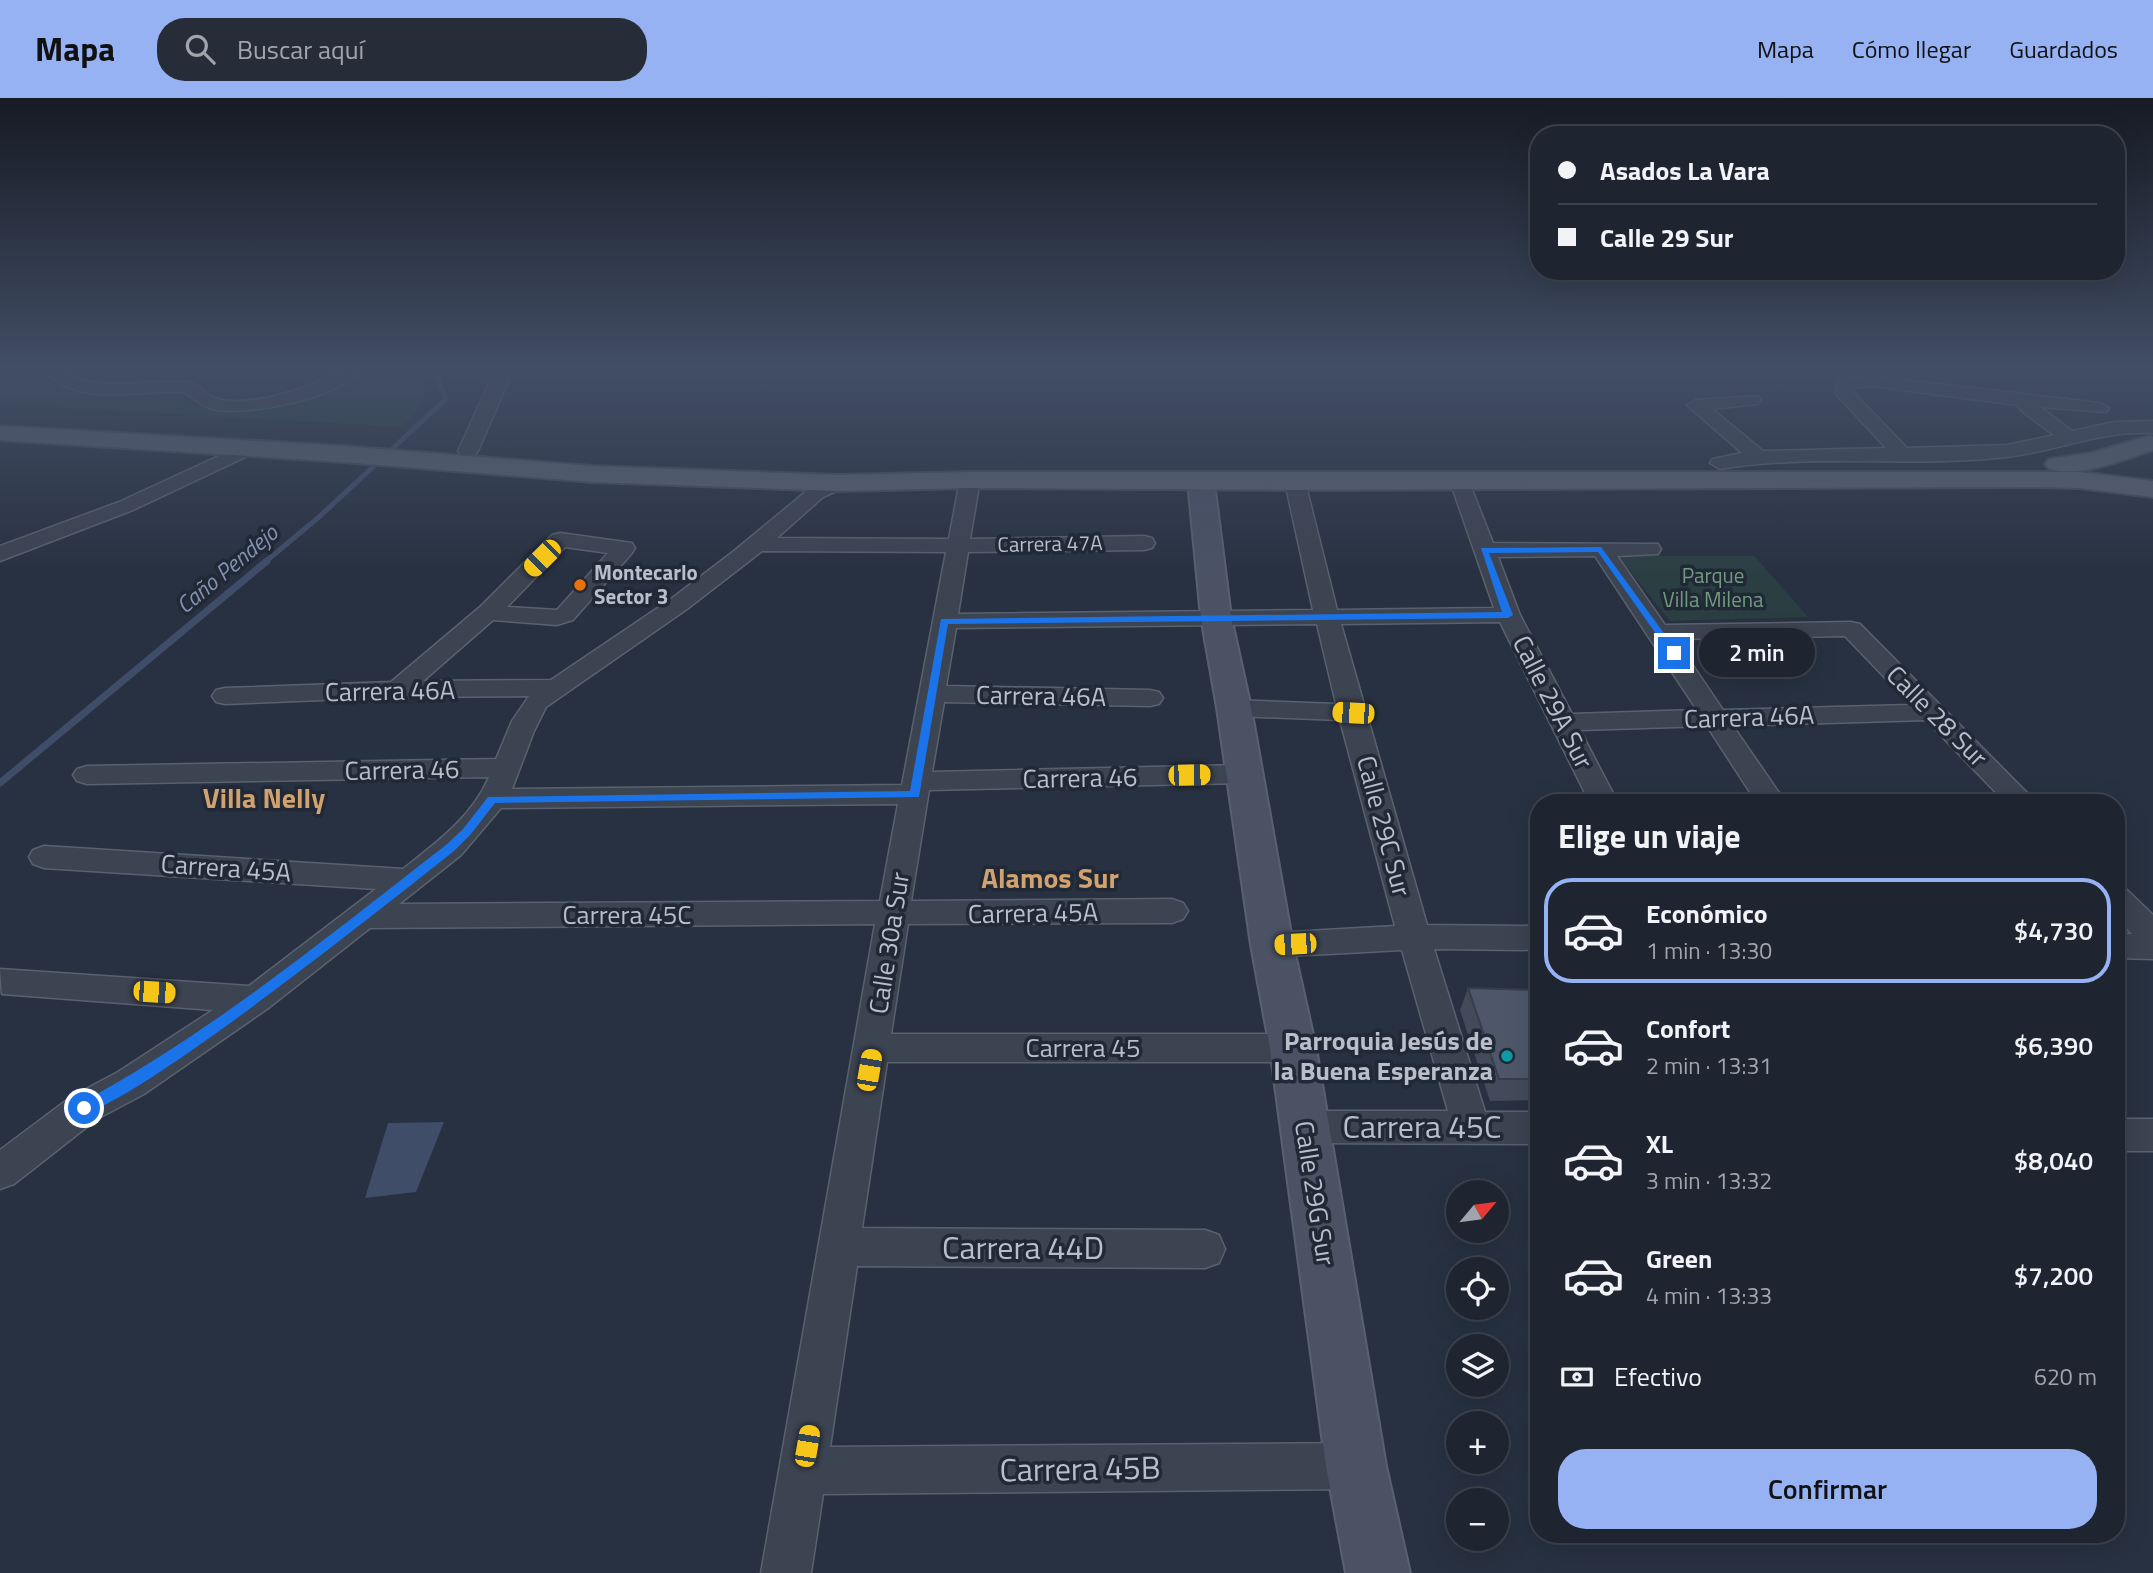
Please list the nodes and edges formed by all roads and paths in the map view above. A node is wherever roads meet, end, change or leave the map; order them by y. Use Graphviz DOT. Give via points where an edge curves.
graph roads {
  1 [pos="64,437"];
  2 [pos="217,437"];
  3 [pos="463,437"];
  4 [pos="1734,437"];
  5 [pos="1886,437"];
  6 [pos="2064,437"];
  7 [pos="2129,437"];
  8 [pos="2152,444"];
  9 [pos="249,448"];
  10 [pos="369,450"];
  11 [pos="453,454"];
  12 [pos="1756,455"];
  13 [pos="1903,455"];
  14 [pos="1720,463"];
  15 [pos="970,480"];
  16 [pos="1460,481"];
  17 [pos="1201,482"];
  18 [pos="1295,482"];
  19 [pos="839,483"];
  20 [pos="2153,489"];
  21 [pos="1144,543"];
  22 [pos="755,544"];
  23 [pos="957,546"];
  24 [pos="1601,549"];
  25 [pos="1650,549"];
  26 [pos="1484,550"];
  27 [pos="0,554"];
  28 [pos="488,612"];
  29 [pos="1508,615"];
  30 [pos="1325,616"];
  31 [pos="1216,617"];
  32 [pos="944,621"];
  33 [pos="1661,632"];
  34 [pos="555,688"];
  35 [pos="398,689"];
  36 [pos="931,694"];
  37 [pos="225,696"];
  38 [pos="1150,698"];
  39 [pos="1234,708"];
  40 [pos="1933,712"];
  41 [pos="1353,713"];
  42 [pos="1714,719"];
  43 [pos="1565,722"];
  44 [pos="507,768"];
  45 [pos="1243,774"];
  46 [pos="87,775"];
  47 [pos="916,788"];
  48 [pos="1600,794"];
  49 [pos="1766,794"];
  50 [pos="2014,794"];
  51 [pos="492,799"];
  52 [pos="44,857"];
  53 [pos="408,880"];
  54 [pos="2125,907"];
  55 [pos="1172,911"];
  56 [pos="893,915"];
  57 [pos="361,916"];
  58 [pos="2153,935"];
  59 [pos="1413,937"];
  60 [pos="1530,938"];
  61 [pos="1272,945"];
  62 [pos="2125,946"];
  63 [pos="2153,947"];
  64 [pos="2,981"];
  65 [pos="255,1000"];
  66 [pos="873,1048"];
  67 [pos="1293,1048"];
  68 [pos="1471,1126"];
  69 [pos="1306,1127"];
  70 [pos="1530,1128"];
  71 [pos="2125,1135"];
  72 [pos="2153,1135"];
  73 [pos="0,1172"];
  74 [pos="840,1247"];
  75 [pos="1205,1250"];
  76 [pos="1356,1466"];
  77 [pos="803,1471"];
  78 [pos="786,1573"];
  79 [pos="1378,1573"];
  1 -- 9 [label="main road"];
  2 -- 10 [label="main road"];
  3 -- 11 [label="street"];
  4 -- 12 [label="street"];
  5 -- 13 [label="street"];
  6 -- 13 [label="street" via="2009,451"];
  7 -- 8 [label="street"];
  8 -- 14 [label="main road" via="2057,465"];
  9 -- 10 [label="main road"];
  9 -- 27 [label="street" via="126,506"];
  10 -- 11 [label="main road"];
  11 -- 14 [label="main road" via="620,462"];
  11 -- 19 [label="main road" via="592,474"];
  12 -- 13 [label="street"];
  12 -- 14 [label="street"];
  15 -- 17 [label="main road"];
  15 -- 19 [label="main road"];
  15 -- 23 [label="street, Calle 30a Sur"];
  16 -- 18 [label="main road"];
  16 -- 20 [label="main road" via="2037,479"];
  16 -- 26 [label="street, Calle 29A Sur"];
  17 -- 18 [label="main road"];
  17 -- 31 [label="street, Calle 29G Sur"];
  18 -- 30 [label="street, Calle 29C Sur"];
  19 -- 22 [label="street" via="816,493"];
  21 -- 23 [label="street, Carrera 47A"];
  22 -- 23 [label="street, Carrera 47A"];
  22 -- 34 [label="street" via="635,636"];
  23 -- 32 [label="street, Calle 30a Sur"];
  24 -- 25 [label="street"];
  24 -- 26 [label="street"];
  24 -- 33 [label="street"];
  26 -- 29 [label="street, Calle 29A Sur"];
  28 -- 28 [label="street" via="560,540 624,548 565,615"];
  28 -- 35 [label="street"];
  29 -- 30 [label="street"];
  29 -- 43 [label="street, Calle 29A Sur"];
  30 -- 31 [label="street"];
  30 -- 41 [label="street, Calle 29C Sur"];
  31 -- 32 [label="street"];
  31 -- 39 [label="street, Calle 29G Sur"];
  32 -- 36 [label="street, Calle 30a Sur"];
  33 -- 40 [label="street, Calle 28 Sur" via="1851,629"];
  33 -- 42 [label="street"];
  34 -- 35 [label="street, Carrera 46A"];
  34 -- 44 [label="street" via="531,709"];
  35 -- 37 [label="street, Carrera 46A"];
  36 -- 38 [label="street, Carrera 46A"];
  36 -- 47 [label="street, Calle 30a Sur"];
  39 -- 41 [label="street"];
  39 -- 45 [label="street, Calle 29G Sur"];
  40 -- 42 [label="street, Carrera 46A"];
  40 -- 50 [label="street, Calle 28 Sur"];
  41 -- 59 [label="street, Calle 29C Sur"];
  42 -- 43 [label="street, Carrera 46A"];
  42 -- 49 [label="street"];
  43 -- 48 [label="street, Calle 29A Sur"];
  44 -- 46 [label="street, Carrera 46"];
  44 -- 51 [label="street"];
  45 -- 47 [label="street, Carrera 46"];
  45 -- 61 [label="street, Calle 29G Sur"];
  47 -- 51 [label="street, Carrera 46"];
  47 -- 56 [label="street, Calle 30a Sur"];
  51 -- 53 [label="street" via="450,848"];
  52 -- 53 [label="street, Carrera 45A"];
  53 -- 57 [label="street"];
  54 -- 58 [label="street"];
  55 -- 56 [label="street, Carrera 45A"];
  56 -- 57 [label="street, Carrera 45C"];
  56 -- 66 [label="street, Calle 30a Sur"];
  57 -- 65 [label="street"];
  59 -- 60 [label="street"];
  59 -- 61 [label="street"];
  59 -- 68 [label="street, Calle 29C Sur"];
  61 -- 67 [label="street, Calle 29G Sur"];
  62 -- 63 [label="street"];
  64 -- 65 [label="street"];
  65 -- 73 [label="street" via="131,1083 84,1108"];
  66 -- 67 [label="street, Carrera 45"];
  66 -- 74 [label="street, Calle 30a Sur"];
  67 -- 69 [label="street, Calle 29G Sur"];
  68 -- 69 [label="street, Carrera 45C"];
  68 -- 70 [label="street, Carrera 45C"];
  69 -- 76 [label="street, Calle 29G Sur"];
  71 -- 72 [label="street"];
  74 -- 75 [label="street, Carrera 44D"];
  74 -- 77 [label="street, Calle 30a Sur"];
  76 -- 77 [label="street, Carrera 45B"];
  76 -- 79 [label="street, Calle 29G Sur"];
  77 -- 78 [label="street, Calle 30a Sur"];
}
